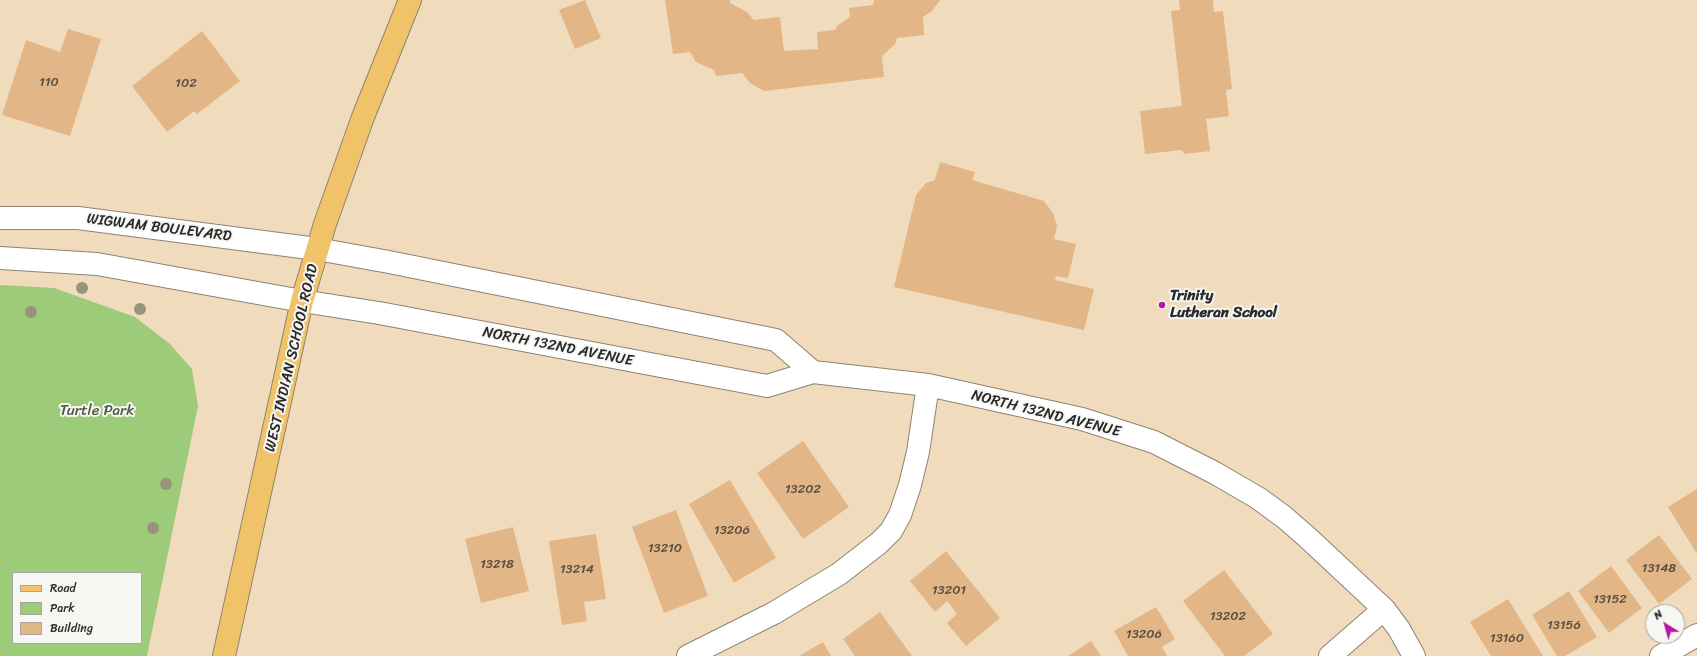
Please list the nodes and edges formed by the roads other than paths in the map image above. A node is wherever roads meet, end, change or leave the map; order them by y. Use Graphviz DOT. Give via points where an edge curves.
graph roads {
  1 [pos="410,0"];
  2 [pos="0,218"];
  3 [pos="317,249"];
  4 [pos="0,258"];
  5 [pos="302,302"];
  6 [pos="813,372"];
  7 [pos="928,385"];
  8 [pos="1384,609"];
  9 [pos="1697,635"];
  10 [pos="224,656"];
  11 [pos="688,656"];
  12 [pos="1330,656"];
  13 [pos="1414,656"];
  14 [pos="1661,656"];
  1 -- 3 [label="main road, WEST INDIAN SCHOOL ROAD" via="363,117"];
  2 -- 3 [label="street, WIGWAM BOULEVARD" via="78,218"];
  3 -- 5 [label="main road, WEST INDIAN SCHOOL ROAD"];
  3 -- 6 [label="street" via="776,340"];
  4 -- 5 [label="street" via="97,264"];
  5 -- 6 [label="street, NORTH 132ND AVENUE" via="387,314 767,386"];
  5 -- 10 [label="main road, WEST INDIAN SCHOOL ROAD"];
  6 -- 7 [label="street, NORTH 132ND AVENUE"];
  7 -- 8 [label="street, NORTH 132ND AVENUE" via="1082,419 1154,442 1215,473 1268,506 1313,542"];
  7 -- 11 [label="street" via="913,472 900,515 891,531 839,574 774,613"];
  8 -- 12 [label="street"];
  8 -- 13 [label="street, NORTH 132ND AVENUE"];
  9 -- 14 [label="street"];
}
